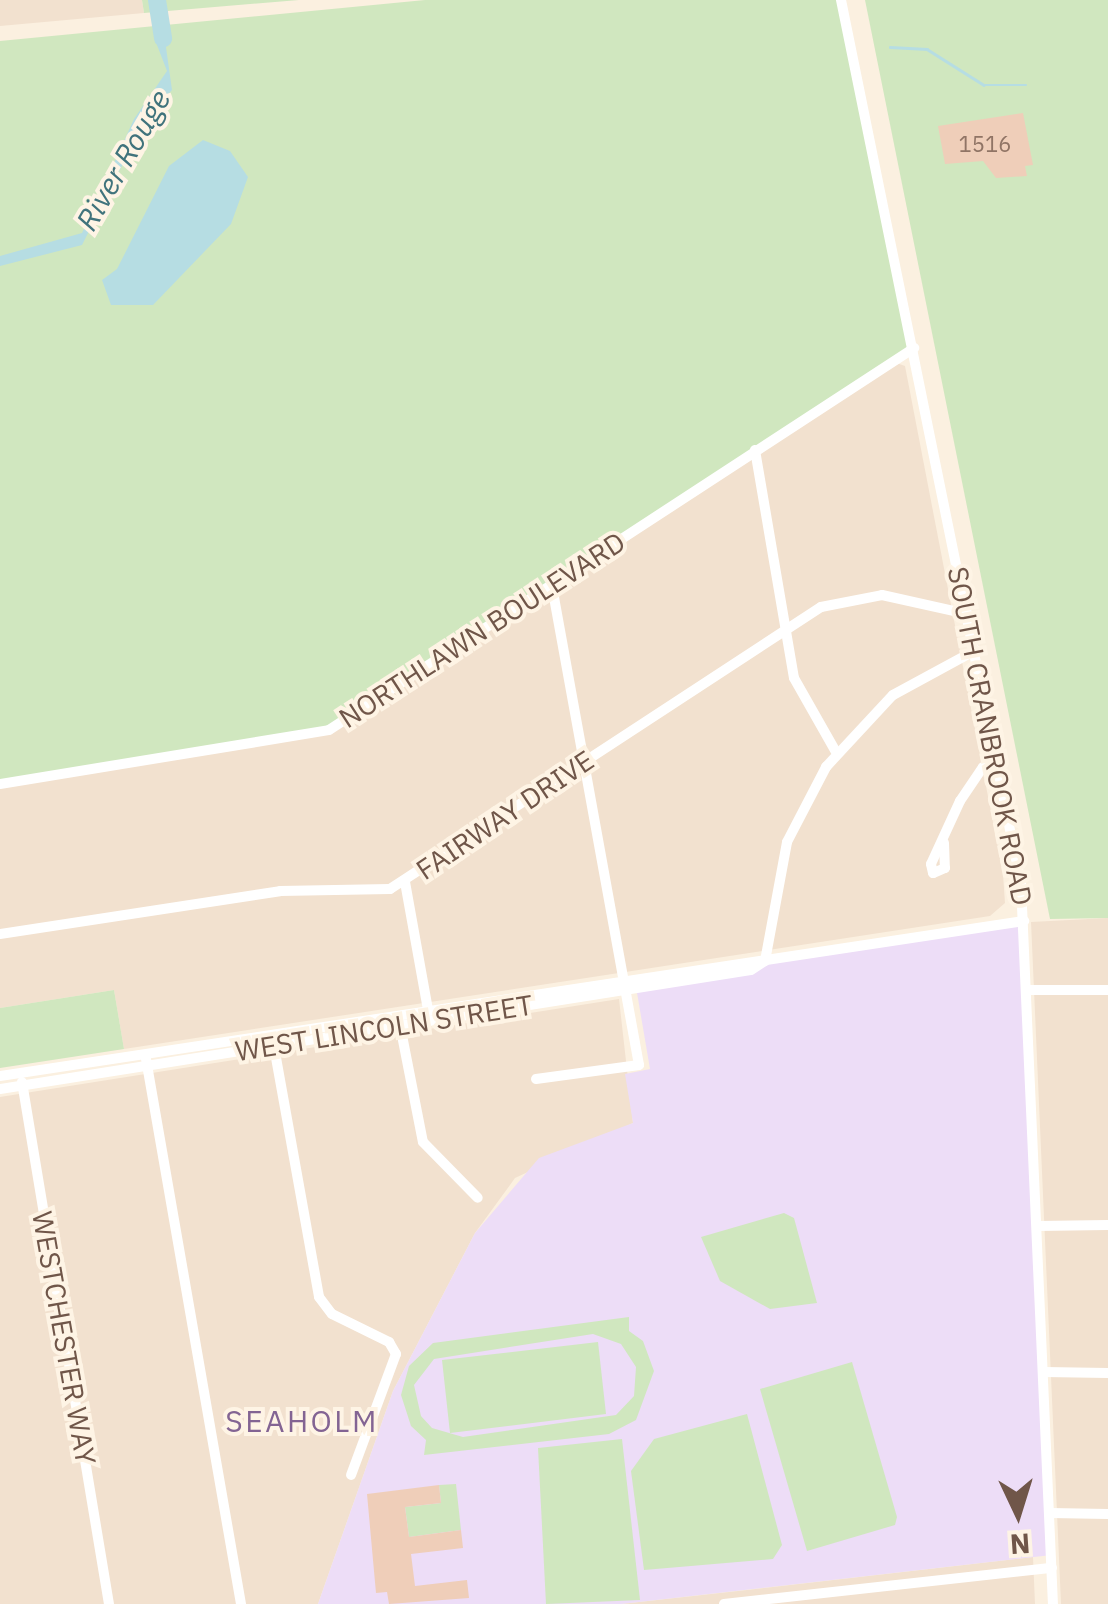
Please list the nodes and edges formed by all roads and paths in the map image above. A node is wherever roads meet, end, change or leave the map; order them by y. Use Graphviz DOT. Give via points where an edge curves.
graph roads {
  1 [pos="841,0"];
  2 [pos="914,348"];
  3 [pos="756,450"];
  4 [pos="552,586"];
  5 [pos="968,614"];
  6 [pos="786,627"];
  7 [pos="976,650"];
  8 [pos="836,752"];
  9 [pos="998,760"];
  10 [pos="585,762"];
  11 [pos="0,784"];
  12 [pos="944,843"];
  13 [pos="406,882"];
  14 [pos="1024,921"];
  15 [pos="0,934"];
  16 [pos="766,961"];
  17 [pos="624,977"];
  18 [pos="626,990"];
  19 [pos="1026,990"];
  20 [pos="1108,990"];
  21 [pos="428,1008"];
  22 [pos="398,1013"];
  23 [pos="430,1020"];
  24 [pos="400,1026"];
  25 [pos="272,1033"];
  26 [pos="274,1046"];
  27 [pos="145,1052"];
  28 [pos="147,1065"];
  29 [pos="21,1072"];
  30 [pos="0,1076"];
  31 [pos="536,1079"];
  32 [pos="23,1086"];
  33 [pos="0,1089"];
  34 [pos="478,1198"];
  35 [pos="1108,1225"];
  36 [pos="1037,1226"];
  37 [pos="1044,1372"];
  38 [pos="1108,1372"];
  39 [pos="352,1475"];
  40 [pos="1050,1514"];
  41 [pos="1108,1514"];
  42 [pos="1052,1568"];
  43 [pos="876,1588"];
  44 [pos="109,1604"];
  45 [pos="241,1604"];
  46 [pos="724,1604"];
  47 [pos="874,1604"];
  48 [pos="1054,1604"];
  1 -- 2 [label="street, SOUTH CRANBROOK ROAD"];
  2 -- 3 [label="street, NORTHLAWN BOULEVARD"];
  2 -- 5 [label="street, SOUTH CRANBROOK ROAD"];
  3 -- 4 [label="street, NORTHLAWN BOULEVARD"];
  3 -- 6 [label="street"];
  4 -- 10 [label="street"];
  4 -- 11 [label="street, NORTHLAWN BOULEVARD" via="329,730"];
  5 -- 6 [label="street, FAIRWAY DRIVE" via="871,595 832,602"];
  5 -- 7 [label="street, SOUTH CRANBROOK ROAD"];
  6 -- 8 [label="street" via="798,689"];
  6 -- 10 [label="street, FAIRWAY DRIVE"];
  7 -- 8 [label="street" via="912,681"];
  7 -- 9 [label="street, SOUTH CRANBROOK ROAD"];
  8 -- 16 [label="street" via="787,842"];
  9 -- 12 [label="street" via="970,785"];
  9 -- 14 [label="street, SOUTH CRANBROOK ROAD"];
  10 -- 13 [label="street, FAIRWAY DRIVE"];
  10 -- 17 [label="street"];
  13 -- 15 [label="street, FAIRWAY DRIVE" via="382,890 264,893"];
  13 -- 21 [label="street"];
  14 -- 16 [label="street, WEST LINCOLN STREET"];
  14 -- 19 [label="street, SOUTH CRANBROOK ROAD"];
  16 -- 17 [label="street, WEST LINCOLN STREET"];
  16 -- 18 [label="street, WEST LINCOLN STREET" via="750,970"];
  17 -- 18 [label="street"];
  17 -- 21 [label="street, WEST LINCOLN STREET"];
  18 -- 23 [label="street, WEST LINCOLN STREET"];
  18 -- 31 [label="street" via="639,1065"];
  19 -- 20 [label="street"];
  19 -- 36 [label="street, SOUTH CRANBROOK ROAD"];
  21 -- 22 [label="street, WEST LINCOLN STREET"];
  21 -- 23 [label="street"];
  22 -- 24 [label="street"];
  22 -- 25 [label="street, WEST LINCOLN STREET"];
  23 -- 24 [label="street, WEST LINCOLN STREET"];
  24 -- 26 [label="street, WEST LINCOLN STREET"];
  24 -- 34 [label="street" via="423,1142"];
  25 -- 26 [label="street"];
  25 -- 27 [label="street, WEST LINCOLN STREET"];
  26 -- 28 [label="street, WEST LINCOLN STREET"];
  26 -- 39 [label="street" via="318,1297 332,1314 389,1342 396,1359"];
  27 -- 28 [label="street"];
  27 -- 29 [label="street, WEST LINCOLN STREET"];
  28 -- 32 [label="street, WEST LINCOLN STREET"];
  28 -- 45 [label="street"];
  29 -- 30 [label="street, WEST LINCOLN STREET"];
  29 -- 32 [label="street, WESTCHESTER WAY"];
  32 -- 33 [label="street, WEST LINCOLN STREET"];
  32 -- 44 [label="street, WESTCHESTER WAY"];
  35 -- 36 [label="street"];
  36 -- 37 [label="street, SOUTH CRANBROOK ROAD"];
  37 -- 38 [label="street"];
  37 -- 40 [label="street, SOUTH CRANBROOK ROAD"];
  40 -- 41 [label="street"];
  40 -- 42 [label="street, SOUTH CRANBROOK ROAD"];
  42 -- 43 [label="street"];
  42 -- 48 [label="street, SOUTH CRANBROOK ROAD"];
  43 -- 46 [label="street"];
  43 -- 47 [label="street"];
}
